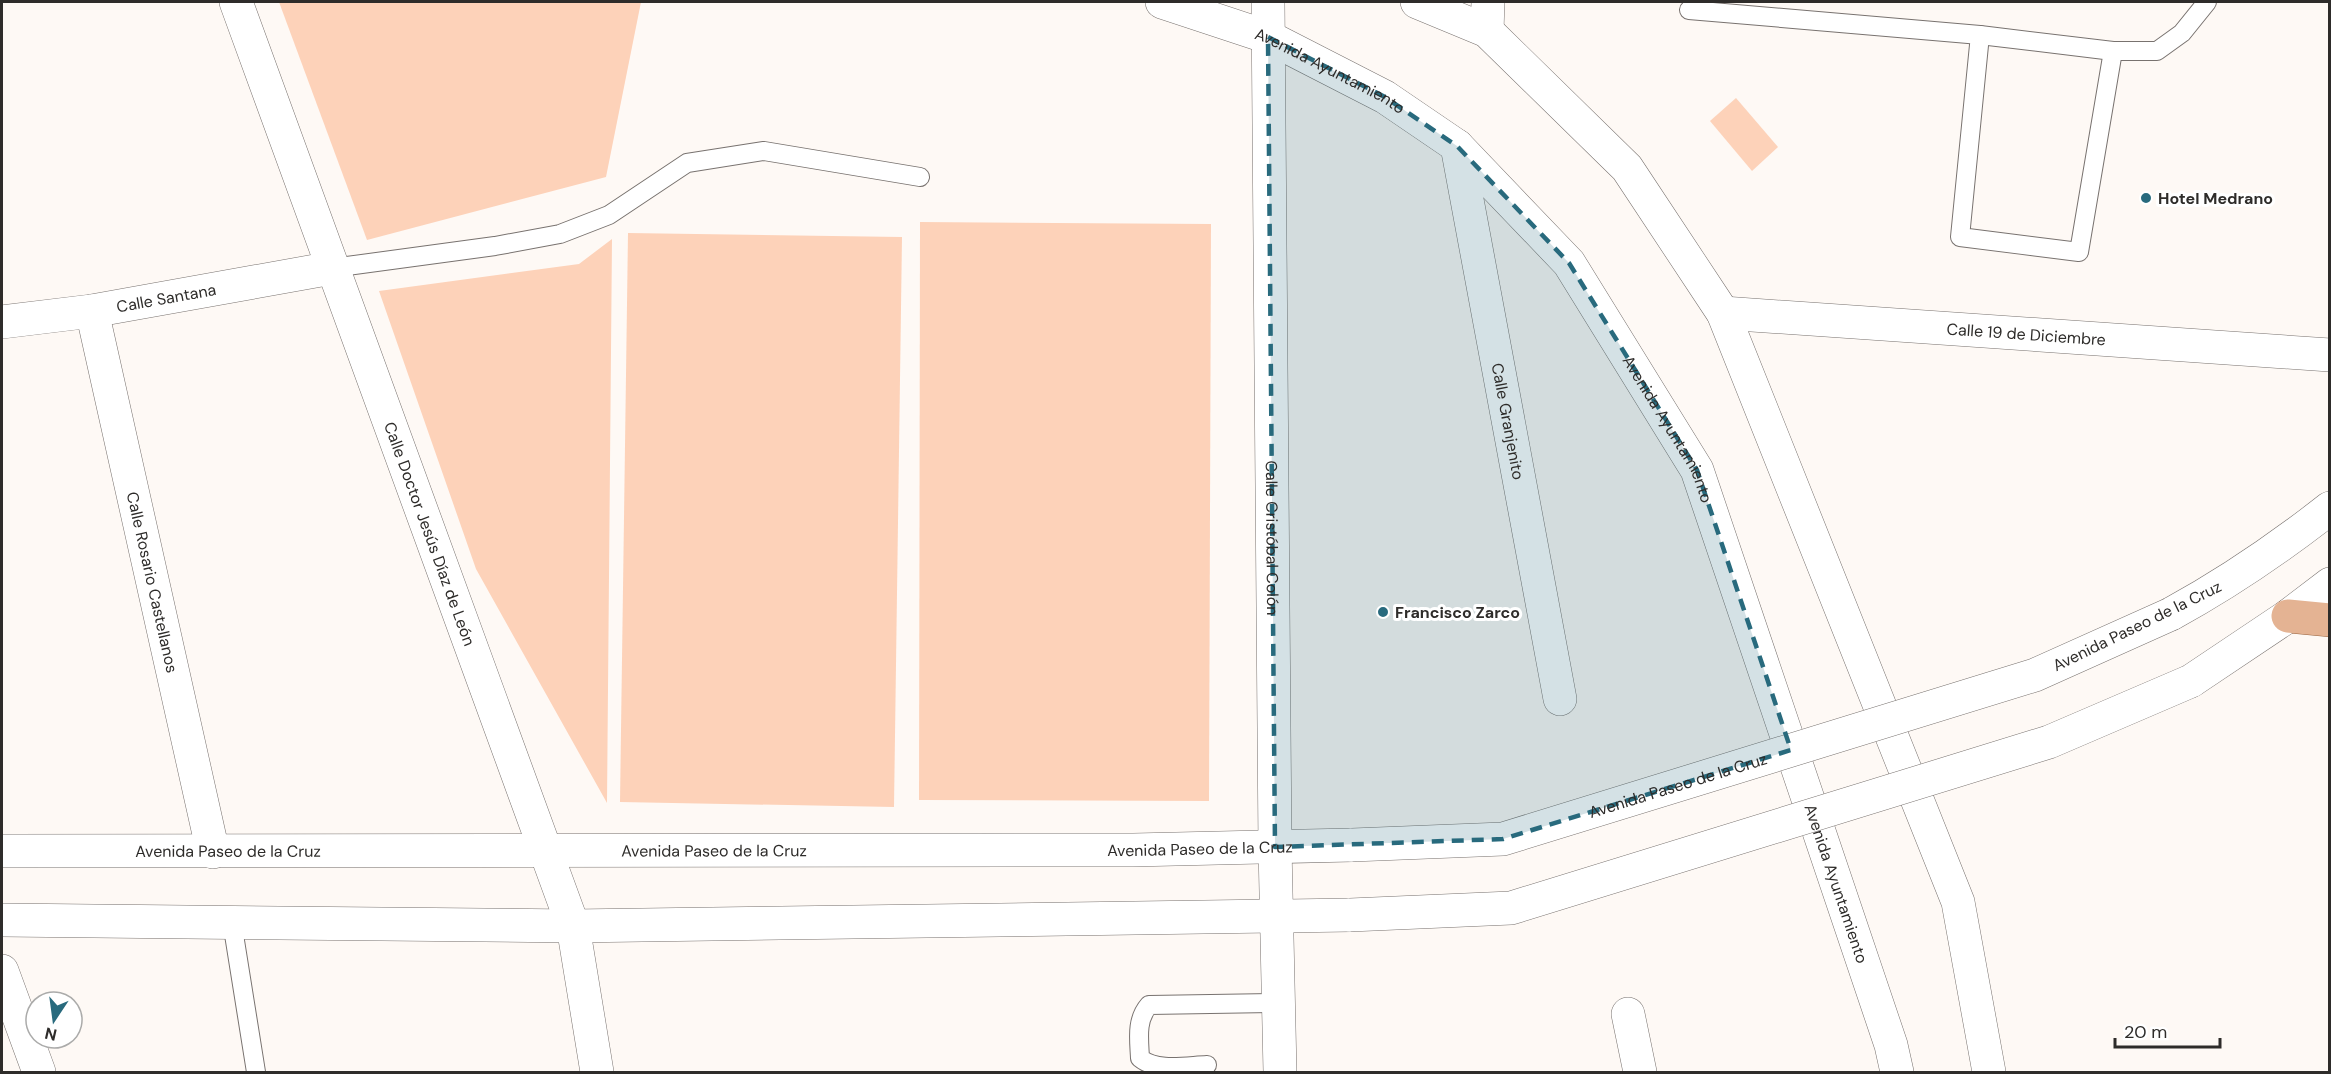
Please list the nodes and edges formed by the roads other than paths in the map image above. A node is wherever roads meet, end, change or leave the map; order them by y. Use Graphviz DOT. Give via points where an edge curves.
graph roads {
  1 [pos="236,2"];
  2 [pos="1162,2"];
  3 [pos="1268,2"];
  4 [pos="1417,2"];
  5 [pos="2207,2"];
  6 [pos="1689,10"];
  7 [pos="1488,16"];
  8 [pos="1980,36"];
  9 [pos="1268,37"];
  10 [pos="2113,51"];
  11 [pos="1457,146"];
  12 [pos="920,177"];
  13 [pos="332,268"];
  14 [pos="92,311"];
  15 [pos="1723,312"];
  16 [pos="2,322"];
  17 [pos="2330,355"];
  18 [pos="2330,508"];
  19 [pos="2330,584"];
  20 [pos="2288,616"];
  21 [pos="2330,620"];
  22 [pos="1560,699"];
  23 [pos="1275,847"];
  24 [pos="2,851"];
  25 [pos="547,851"];
  26 [pos="213,852"];
  27 [pos="1277,917"];
  28 [pos="2,920"];
  29 [pos="232,922"];
  30 [pos="573,926"];
  31 [pos="2,971"];
  32 [pos="1278,1003"];
  33 [pos="1628,1014"];
  34 [pos="1207,1065"];
  35 [pos="39,1072"];
  36 [pos="256,1072"];
  37 [pos="597,1072"];
  38 [pos="1280,1072"];
  39 [pos="1640,1072"];
  40 [pos="1897,1072"];
  41 [pos="1989,1072"];
  1 -- 13 [label="main road, Calle Doctor Jesús Díaz de León"];
  2 -- 9 [label="main road, Avenida Ayuntamiento"];
  3 -- 9 [label="main road, Calle Cristóbal Colón"];
  4 -- 7 [label="main road"];
  5 -- 10 [label="lane" via="2182,33 2157,51"];
  6 -- 8 [label="lane"];
  7 -- 15 [label="main road" via="1627,168"];
  8 -- 10 [label="lane"];
  8 -- 10 [label="lane" via="1960,237 2079,252"];
  9 -- 11 [label="main road, Avenida Ayuntamiento" via="1385,97"];
  9 -- 23 [label="main road, Calle Cristóbal Colón"];
  11 -- 22 [label="main road, Calle Granjenito"];
  11 -- 40 [label="main road, Avenida Ayuntamiento" via="1569,263 1696,470"];
  12 -- 13 [label="lane" via="764,151 709,159 687,163 609,215 560,234"];
  13 -- 14 [label="main road, Calle Santana"];
  13 -- 25 [label="main road, Calle Doctor Jesús Díaz de León"];
  14 -- 16 [label="main road, Calle Santana"];
  14 -- 26 [label="main road, Calle Rosario Castellanos"];
  15 -- 17 [label="main road, Calle 19 de Diciembre"];
  15 -- 41 [label="main road" via="1958,902"];
  18 -- 23 [label="main road, Avenida Paseo de la Cruz, bridge" via="2217,589 2035,675 1503,839"];
  19 -- 20 [label="main road"];
  20 -- 21 [label="main road"];
  20 -- 27 [label="main road, bridge" via="2191,681 2049,742 1511,908"];
  23 -- 25 [label="main road, Avenida Paseo de la Cruz"];
  23 -- 27 [label="main road, Calle Cristóbal Colón"];
  24 -- 26 [label="main road, Avenida Paseo de la Cruz"];
  25 -- 26 [label="main road, Avenida Paseo de la Cruz"];
  25 -- 30 [label="main road, Calle Doctor Jesús Díaz de León"];
  27 -- 30 [label="main road"];
  27 -- 32 [label="main road, Calle Cristóbal Colón"];
  28 -- 29 [label="main road"];
  29 -- 30 [label="main road"];
  29 -- 36 [label="lane"];
  30 -- 37 [label="main road, Calle Doctor Jesús Díaz de León"];
  31 -- 35 [label="main road"];
  32 -- 34 [label="lane" via="1149,1005 1139,1025 1140,1058 1157,1066"];
  32 -- 38 [label="main road, Calle Cristóbal Colón"];
  33 -- 39 [label="main road"];
}
